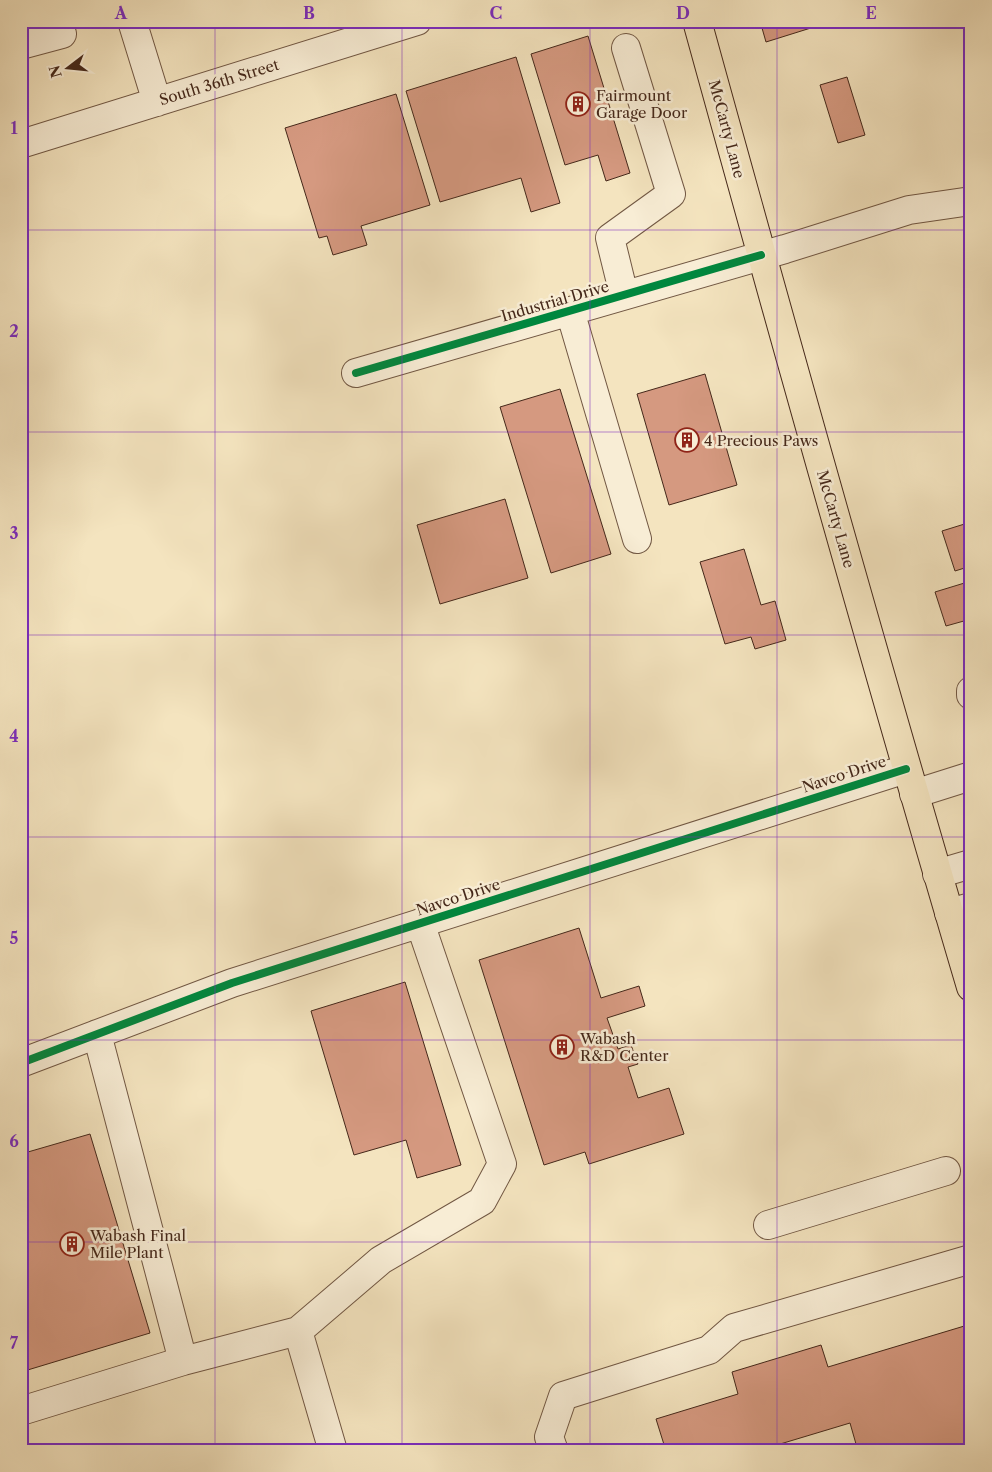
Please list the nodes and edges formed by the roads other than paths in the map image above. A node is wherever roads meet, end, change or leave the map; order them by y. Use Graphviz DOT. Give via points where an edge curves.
graph roads {
  1 [pos="58,21"];
  2 [pos="132,21"];
  3 [pos="417,21"];
  4 [pos="697,21"];
  5 [pos="21,45"];
  6 [pos="626,48"];
  7 [pos="157,102"];
  8 [pos="21,144"];
  9 [pos="971,201"];
  10 [pos="761,255"];
  11 [pos="624,295"];
  12 [pos="570,311"];
  13 [pos="356,373"];
  14 [pos="637,539"];
  15 [pos="971,776"];
  16 [pos="910,781"];
  17 [pos="971,864"];
  18 [pos="937,874"];
  19 [pos="960,910"];
  20 [pos="420,923"];
  21 [pos="971,987"];
  22 [pos="97,1034"];
  23 [pos="21,1063"];
  24 [pos="946,1171"];
  25 [pos="768,1225"];
  26 [pos="971,1259"];
  27 [pos="298,1331"];
  28 [pos="183,1361"];
  29 [pos="21,1411"];
  30 [pos="333,1451"];
  31 [pos="554,1451"];
  1 -- 5 [label="street" via="62,34"];
  2 -- 7 [label="street"];
  3 -- 7 [label="street, South 36th Street"];
  4 -- 10 [label="main road, McCarty Lane"];
  6 -- 11 [label="street" via="671,194 610,238"];
  7 -- 8 [label="street, South 36th Street"];
  9 -- 10 [label="street, Industrial Drive" via="909,210"];
  10 -- 11 [label="street, Industrial Drive"];
  10 -- 16 [label="main road, McCarty Lane"];
  11 -- 12 [label="street, Industrial Drive"];
  12 -- 13 [label="street, Industrial Drive"];
  12 -- 14 [label="street"];
  15 -- 16 [label="street, Navco Drive"];
  16 -- 18 [label="main road, McCarty Lane"];
  16 -- 20 [label="street, Navco Drive"];
  17 -- 18 [label="street"];
  18 -- 19 [label="main road, McCarty Lane"];
  19 -- 21 [label="main road, McCarty Lane"];
  20 -- 22 [label="street, Navco Drive" via="232,983"];
  20 -- 27 [label="street" via="502,1164 482,1201 381,1260"];
  22 -- 23 [label="street, Navco Drive"];
  22 -- 28 [label="street"];
  24 -- 25 [label="street"];
  26 -- 31 [label="street" via="734,1328 709,1350 563,1396 549,1437"];
  27 -- 28 [label="street"];
  27 -- 30 [label="street"];
  28 -- 29 [label="street"];
}
